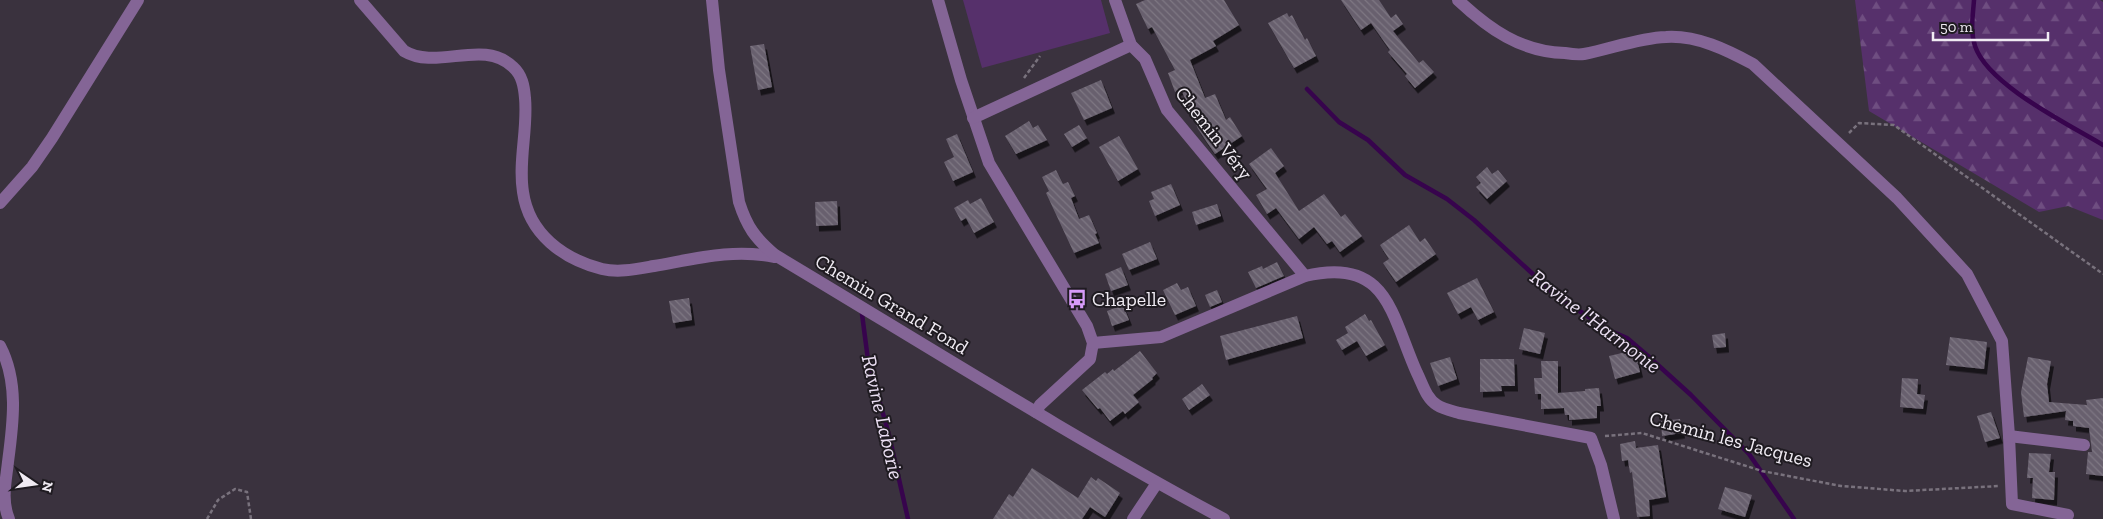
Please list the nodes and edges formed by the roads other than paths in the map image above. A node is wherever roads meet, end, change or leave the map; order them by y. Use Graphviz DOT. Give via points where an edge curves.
graph roads {
  1 [pos="138,0"];
  2 [pos="360,0"];
  3 [pos="712,0"];
  4 [pos="938,0"];
  5 [pos="1115,0"];
  6 [pos="1458,0"];
  7 [pos="1131,45"];
  8 [pos="973,118"];
  9 [pos="0,203"];
  10 [pos="775,255"];
  11 [pos="1305,276"];
  12 [pos="1093,342"];
  13 [pos="0,346"];
  14 [pos="1036,412"];
  15 [pos="2010,436"];
  16 [pos="2084,445"];
  17 [pos="1156,483"];
  18 [pos="2068,515"];
  19 [pos="9,519"];
  20 [pos="1133,519"];
  21 [pos="1224,519"];
  22 [pos="1614,519"];
  1 -- 9 [label="street" via="32,168"];
  2 -- 10 [label="street" via="412,56 429,58 479,54 506,61 520,74 526,110 522,192 528,213 537,228 548,242 565,254 616,271 729,254"];
  3 -- 10 [label="street, Chemin Grand Fond" via="738,202 757,239"];
  4 -- 8 [label="street"];
  5 -- 7 [label="street, Chemin Véry"];
  6 -- 15 [label="street" via="1480,21 1504,36 1528,47 1554,53 1582,54 1667,37 1698,40 1753,64 1897,198 1967,274 2002,342"];
  7 -- 8 [label="street"];
  7 -- 11 [label="street, Chemin Véry" via="1145,59 1167,110"];
  8 -- 12 [label="street" via="989,163 1087,326"];
  10 -- 14 [label="street, Chemin Grand Fond"];
  11 -- 12 [label="street" via="1161,337"];
  11 -- 22 [label="street" via="1330,272 1356,274 1382,291 1391,305 1428,396 1438,406 1459,413 1591,438"];
  12 -- 14 [label="street" via="1090,359"];
  13 -- 19 [label="street" via="11,381 14,418 4,499"];
  14 -- 17 [label="street, Chemin Grand Fond"];
  15 -- 16 [label="street"];
  15 -- 18 [label="street" via="2012,504"];
  17 -- 20 [label="street"];
  17 -- 21 [label="street, Chemin Grand Fond"];
}
